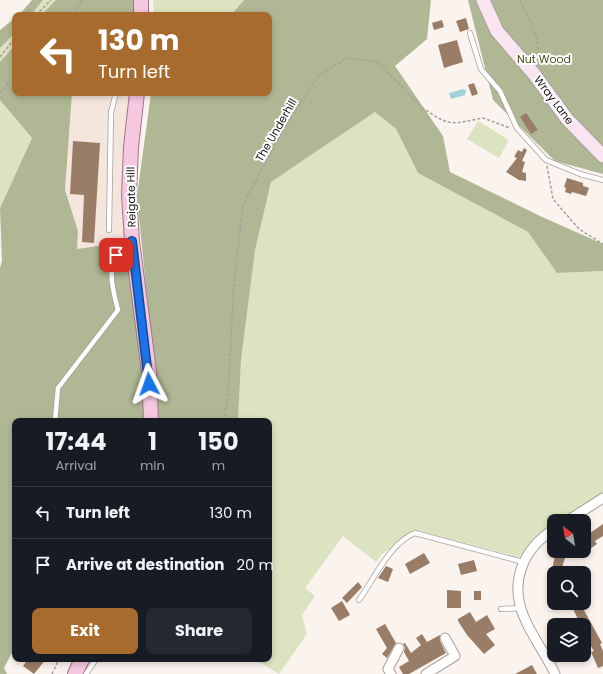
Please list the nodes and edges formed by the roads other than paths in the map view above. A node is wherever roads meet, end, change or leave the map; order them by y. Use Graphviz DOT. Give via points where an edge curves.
graph roads {
  1 [pos="141,0"];
  2 [pos="483,0"];
  3 [pos="141,12"];
  4 [pos="470,33"];
  5 [pos="115,96"];
  6 [pos="136,96"];
  7 [pos="603,156"];
  8 [pos="603,180"];
  9 [pos="109,230"];
  10 [pos="132,241"];
  11 [pos="55,418"];
  12 [pos="151,418"];
  13 [pos="603,498"];
  14 [pos="578,514"];
  15 [pos="547,535"];
  16 [pos="523,562"];
  17 [pos="359,600"];
  18 [pos="520,608"];
  19 [pos="501,609"];
  20 [pos="445,638"];
  21 [pos="399,648"];
  22 [pos="80,662"];
  23 [pos="94,662"];
  24 [pos="74,674"];
  25 [pos="86,674"];
  26 [pos="391,674"];
  27 [pos="426,674"];
  28 [pos="555,674"];
  1 -- 3 [label="main road"];
  2 -- 7 [label="street, Wray Lane" via="497,31 534,74 567,120"];
  4 -- 8 [label="lane" via="481,69 500,91 517,128 546,160"];
  5 -- 9 [label="lane" via="112,112"];
  6 -- 10 [label="main road, Reigate Hill" via="130,147 129,195"];
  10 -- 11 [label="lane" via="123,246 112,265 112,286 118,310 58,388"];
  10 -- 12 [label="main road, Reigate Hill" via="149,371"];
  13 -- 14 [label="street"];
  15 -- 16 [label="street" via="530,550"];
  16 -- 17 [label="lane" via="415,533 406,537 377,570"];
  16 -- 18 [label="street" via="519,581"];
  18 -- 19 [label="lane"];
  18 -- 28 [label="street"];
  20 -- 27 [label="street" via="455,656"];
  21 -- 26 [label="street" via="388,669"];
  22 -- 24 [label="main road"];
  23 -- 25 [label="lane"];
}
